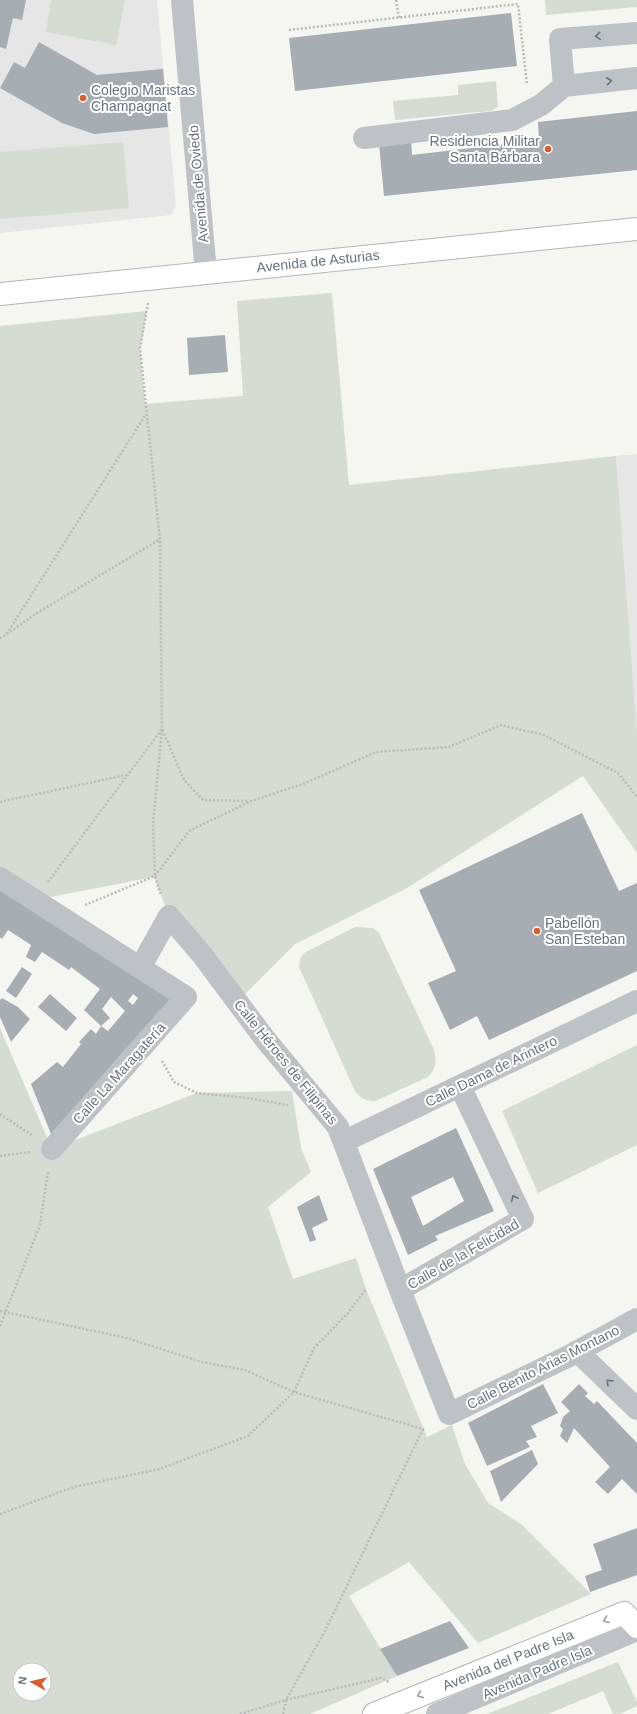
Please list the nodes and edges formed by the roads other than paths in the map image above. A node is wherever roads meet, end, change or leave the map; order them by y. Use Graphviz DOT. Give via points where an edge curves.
graph roads {
  1 [pos="182,0"];
  2 [pos="637,33"];
  3 [pos="637,78"];
  4 [pos="564,86"];
  5 [pos="364,138"];
  6 [pos="637,229"];
  7 [pos="206,273"];
  8 [pos="0,294"];
  9 [pos="0,878"];
  10 [pos="140,968"];
  11 [pos="637,1002"];
  12 [pos="460,1086"];
  13 [pos="345,1141"];
  14 [pos="52,1149"];
  15 [pos="400,1290"];
  16 [pos="637,1319"];
  17 [pos="577,1352"];
  18 [pos="637,1409"];
  19 [pos="450,1414"];
  20 [pos="637,1627"];
  21 [pos="637,1630"];
  22 [pos="374,1714"];
  23 [pos="437,1714"];
  1 -- 7 [label="street, Avenida de Oviedo"];
  2 -- 4 [label="street, one-way" via="560,40"];
  4 -- 3 [label="street, one-way"];
  4 -- 5 [label="street" via="540,105 512,120"];
  6 -- 7 [label="main road, Avenida de Asturias"];
  7 -- 8 [label="main road, Avenida de Asturias"];
  9 -- 10 [label="street"];
  10 -- 13 [label="street, Calle Héroes de Filipinas" via="169,916 338,1127"];
  10 -- 14 [label="street, Calle La Maragatería" via="186,997"];
  11 -- 12 [label="street, Calle Dama de Arintero"];
  12 -- 13 [label="street, Calle Dama de Arintero"];
  15 -- 12 [label="street, Calle de la Felicidad, one-way" via="523,1219"];
  13 -- 15 [label="street, Calle Héroes de Filipinas"];
  15 -- 19 [label="street, Calle Héroes de Filipinas"];
  16 -- 17 [label="street, Calle Benito Arias Montano"];
  18 -- 17 [label="street, one-way"];
  17 -- 19 [label="street, Calle Benito Arias Montano"];
  20 -- 22 [label="main road, Avenida del Padre Isla, one-way" via="624,1613"];
  21 -- 23 [label="street, Avenida Padre Isla"];
}
